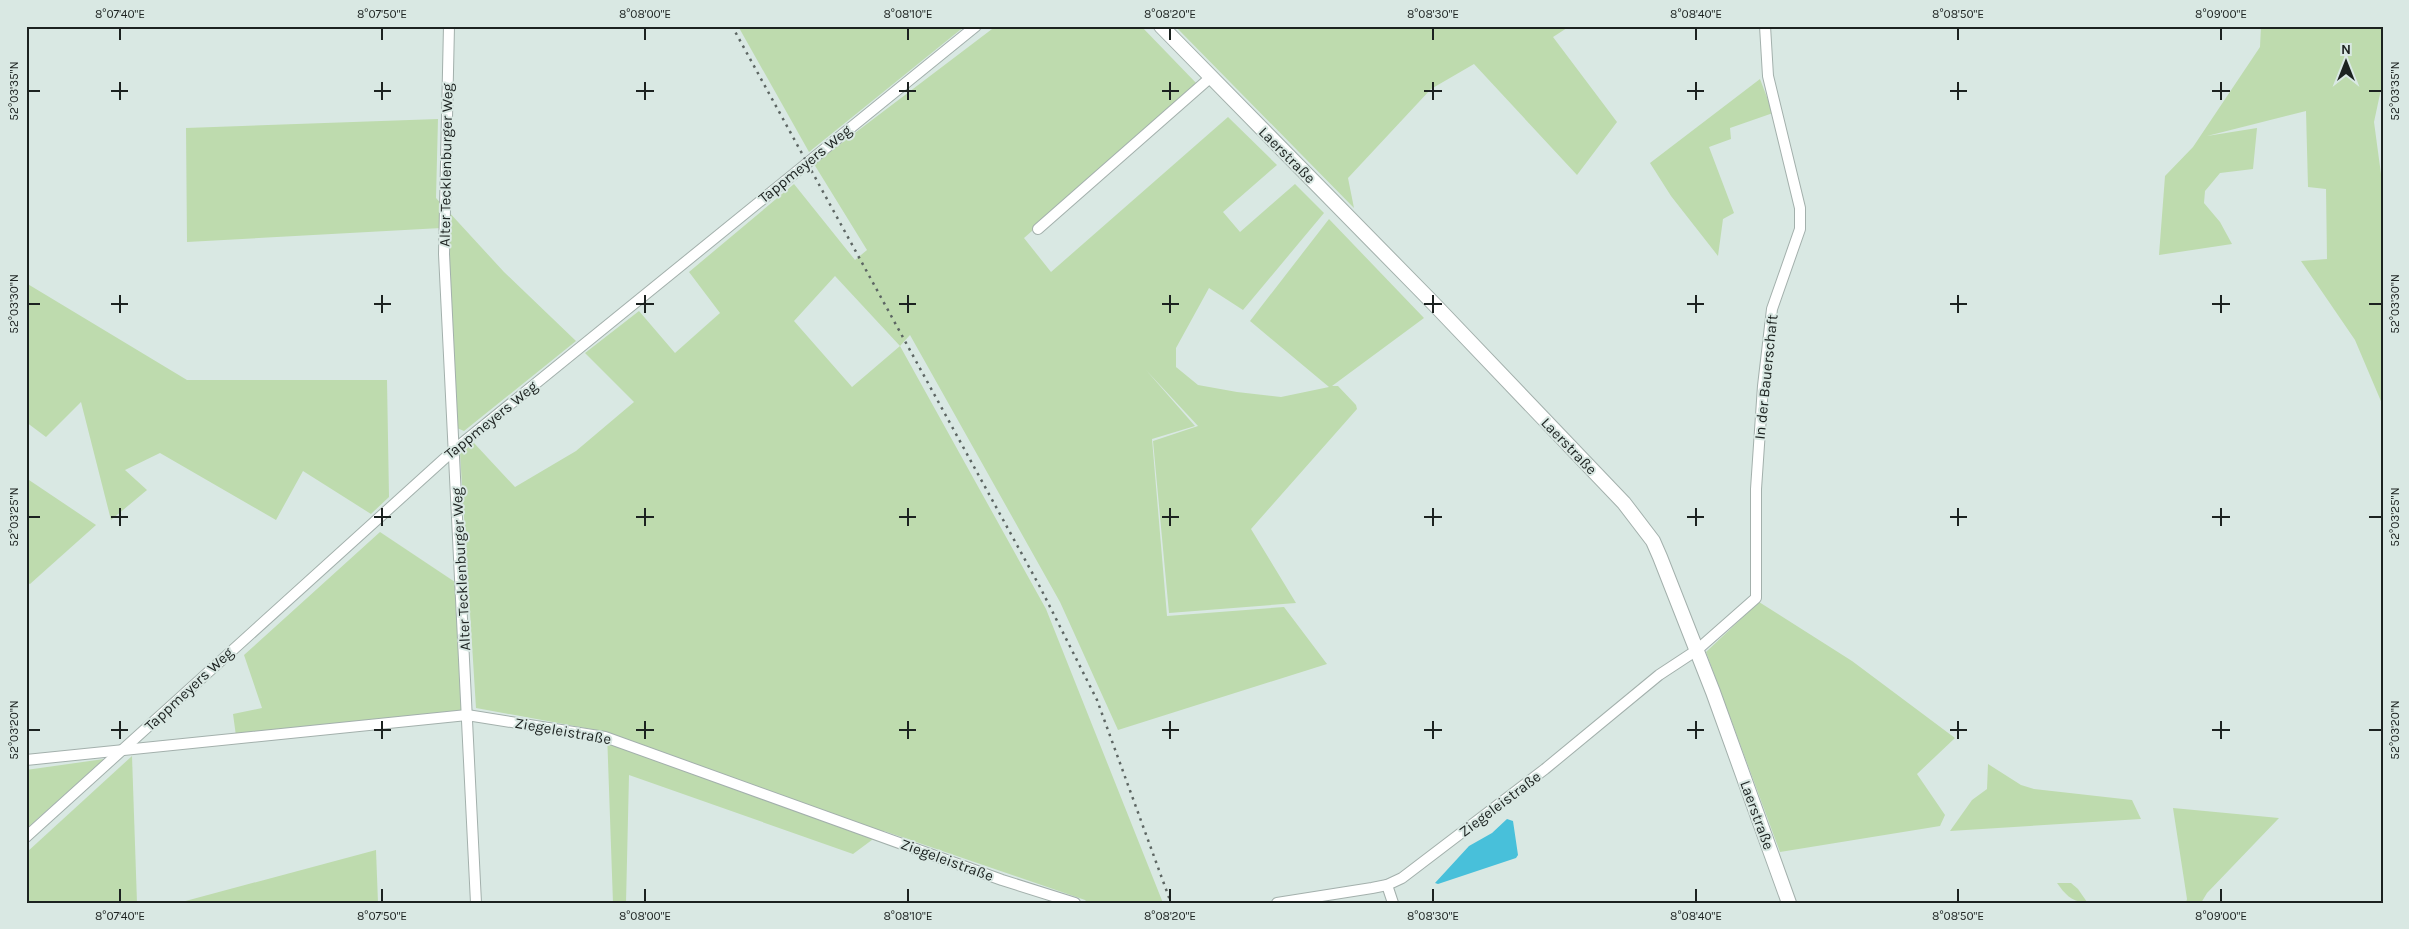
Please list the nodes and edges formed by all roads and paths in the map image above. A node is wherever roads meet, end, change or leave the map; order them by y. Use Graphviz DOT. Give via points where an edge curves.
graph roads {
  1 [pos="449,26"];
  2 [pos="976,26"];
  3 [pos="1161,26"];
  4 [pos="1765,26"];
  5 [pos="1210,77"];
  6 [pos="1038,229"];
  7 [pos="455,449"];
  8 [pos="1697,650"];
  9 [pos="467,715"];
  10 [pos="123,750"];
  11 [pos="26,760"];
  12 [pos="26,837"];
  13 [pos="1387,885"];
  14 [pos="476,903"];
  15 [pos="1075,903"];
  16 [pos="1277,903"];
  17 [pos="1393,903"];
  18 [pos="1789,903"];
  1 -- 7 [label="street, Alter Tecklenburger Weg" via="444,254"];
  2 -- 7 [label="street, Tappmeyers Weg"];
  3 -- 5 [label="main road, Laerstraße"];
  4 -- 8 [label="street, In der Bauerschaft" via="1768,76 1800,208 1800,229 1772,309 1764,376 1756,489 1756,598"];
  5 -- 6 [label="street"];
  5 -- 8 [label="main road, Laerstraße" via="1434,304 1624,504 1652,541"];
  7 -- 9 [label="street, Alter Tecklenburger Weg"];
  7 -- 10 [label="street, Tappmeyers Weg"];
  8 -- 13 [label="street, Ziegeleistraße" via="1660,675 1545,770 1402,878"];
  8 -- 18 [label="main road, Laerstraße"];
  9 -- 10 [label="street, Ziegeleistraße"];
  9 -- 14 [label="street, Alter Tecklenburger Weg"];
  9 -- 15 [label="street, Ziegeleistraße" via="605,737 1002,880"];
  10 -- 11 [label="street, Ziegeleistraße"];
  10 -- 12 [label="street, Tappmeyers Weg"];
  13 -- 16 [label="street, Ziegeleistraße"];
  13 -- 17 [label="street"];
}
